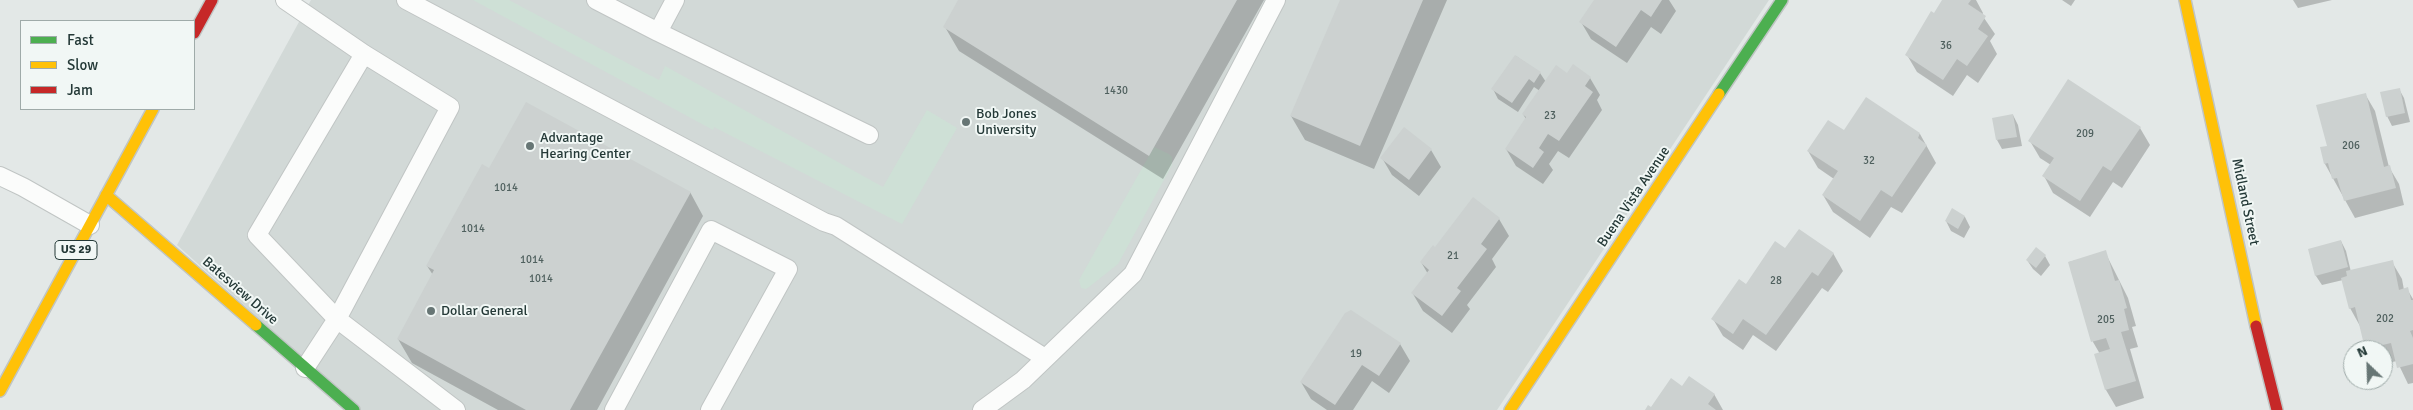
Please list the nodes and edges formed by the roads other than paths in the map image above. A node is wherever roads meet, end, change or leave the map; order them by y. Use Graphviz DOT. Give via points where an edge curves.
graph roads {
  1 [pos="212,0"];
  2 [pos="285,0"];
  3 [pos="406,0"];
  4 [pos="596,0"];
  5 [pos="675,0"];
  6 [pos="1276,0"];
  7 [pos="1782,0"];
  8 [pos="2185,0"];
  9 [pos="195,31"];
  10 [pos="658,32"];
  11 [pos="364,54"];
  12 [pos="152,110"];
  13 [pos="869,135"];
  14 [pos="0,176"];
  15 [pos="106,195"];
  16 [pos="90,225"];
  17 [pos="337,319"];
  18 [pos="1046,358"];
  19 [pos="305,368"];
  20 [pos="0,391"];
  21 [pos="354,410"];
  22 [pos="456,410"];
  23 [pos="614,410"];
  24 [pos="710,410"];
  25 [pos="982,410"];
  26 [pos="1510,410"];
  27 [pos="2277,410"];
  1 -- 9 [label="street"];
  2 -- 11 [label="lane"];
  3 -- 18 [label="lane" via="836,226"];
  4 -- 10 [label="lane"];
  5 -- 10 [label="lane"];
  6 -- 18 [label="lane" via="1133,274"];
  7 -- 26 [label="street, Buena Vista Avenue"];
  8 -- 27 [label="street, Midland Street"];
  10 -- 13 [label="lane"];
  11 -- 17 [label="lane" via="257,235"];
  11 -- 17 [label="lane" via="450,107"];
  12 -- 15 [label="street, US 29"];
  14 -- 16 [label="lane"];
  15 -- 16 [label="street, US 29"];
  15 -- 19 [label="street, Batesview Drive"];
  16 -- 20 [label="street, US 29"];
  17 -- 19 [label="lane"];
  17 -- 22 [label="lane"];
  18 -- 25 [label="lane"];
  19 -- 21 [label="street, Batesview Drive"];
  23 -- 24 [label="lane" via="711,230 788,269"];
}
